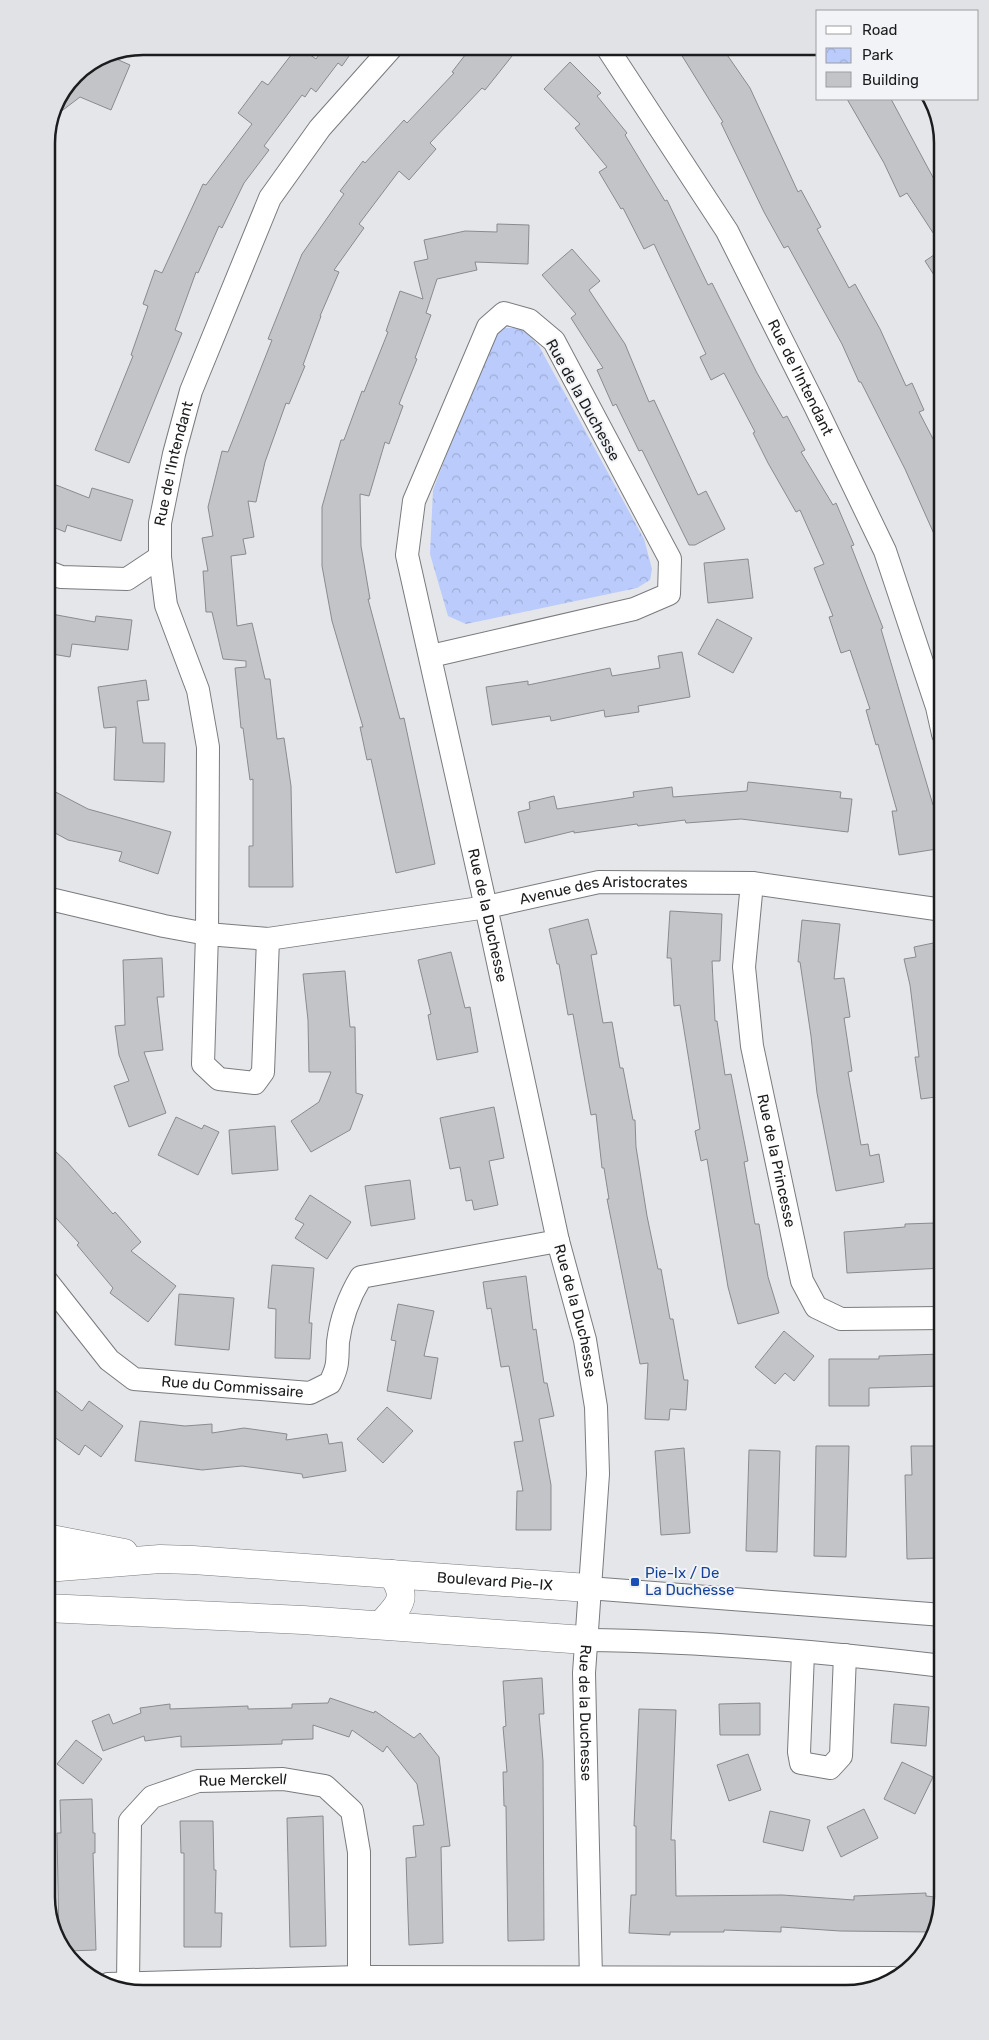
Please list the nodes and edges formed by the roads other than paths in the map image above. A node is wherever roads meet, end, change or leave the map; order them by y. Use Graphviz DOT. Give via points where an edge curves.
graph roads {
  1 [pos="385,55"];
  2 [pos="612,55"];
  3 [pos="160,557"];
  4 [pos="55,574"];
  5 [pos="431,656"];
  6 [pos="934,698"];
  7 [pos="752,883"];
  8 [pos="55,900"];
  9 [pos="487,907"];
  10 [pos="934,909"];
  11 [pos="207,934"];
  12 [pos="268,940"];
  13 [pos="558,1241"];
  14 [pos="55,1291"];
  15 [pos="934,1318"];
  16 [pos="55,1540"];
  17 [pos="160,1559"];
  18 [pos="55,1567"];
  19 [pos="392,1574"];
  20 [pos="588,1588"];
  21 [pos="55,1608"];
  22 [pos="934,1614"];
  23 [pos="381,1626"];
  24 [pos="585,1640"];
  25 [pos="803,1653"];
  26 [pos="845,1656"];
  27 [pos="934,1665"];
  28 [pos="360,1978"];
  29 [pos="880,1978"];
  30 [pos="591,1979"];
  31 [pos="118,1981"];
  32 [pos="130,1984"];
  1 -- 3 [label="street, Rue de l'Intendant" via="320,128 270,198 191,391 160,523"];
  2 -- 6 [label="street, Rue de l'Intendant" via="727,231 815,406 885,551"];
  3 -- 4 [label="street" via="128,579"];
  3 -- 11 [label="street, Rue de l'Intendant" via="166,606 198,690 208,747"];
  5 -- 5 [label="street, Rue de la Duchesse" via="407,555 414,500 488,327 504,313 529,320 554,340 670,559 669,594 634,609"];
  5 -- 9 [label="street, Rue de la Duchesse"];
  7 -- 9 [label="street, Avenue des Aristocrates" via="600,882"];
  7 -- 10 [label="street, Avenue des Aristocrates"];
  7 -- 15 [label="street, Rue de la Princesse" via="744,967 752,1046 802,1281 816,1307 841,1319"];
  8 -- 11 [label="street, Avenue des Aristocrates"];
  9 -- 12 [label="street, Avenue des Aristocrates"];
  9 -- 13 [label="street, Rue de la Duchesse"];
  11 -- 12 [label="street, Avenue des Aristocrates"];
  11 -- 12 [label="street" via="203,1064 219,1079 255,1083 263,1072"];
  13 -- 14 [label="street, Rue du Commissaire" via="361,1277 348,1298 333,1377 330,1383 310,1393 134,1379 109,1360"];
  13 -- 20 [label="street, Rue de la Duchesse" via="587,1348 596,1407 598,1474"];
  16 -- 17 [label="highway"];
  17 -- 18 [label="highway, Boulevard Pie-IX"];
  17 -- 19 [label="highway, Boulevard Pie-IX"];
  19 -- 20 [label="highway, Boulevard Pie-IX"];
  19 -- 23 [label="highway" via="400,1589 401,1600"];
  20 -- 22 [label="street, Boulevard Pie-IX"];
  20 -- 24 [label="street, Rue de la Duchesse"];
  21 -- 23 [label="highway"];
  23 -- 24 [label="highway"];
  24 -- 25 [label="street" via="645,1641"];
  24 -- 30 [label="street, Rue de la Duchesse" via="584,1760"];
  25 -- 26 [label="street"];
  25 -- 26 [label="street" via="798,1752 800,1763 812,1767 830,1768 841,1756"];
  26 -- 27 [label="street"];
  28 -- 30 [label="street"];
  28 -- 31 [label="street, Rue Merckell" via="359,1852 352,1811 326,1786 283,1779 198,1781 152,1798 130,1821"];
  28 -- 32 [label="street"];
  29 -- 30 [label="street"];
}
